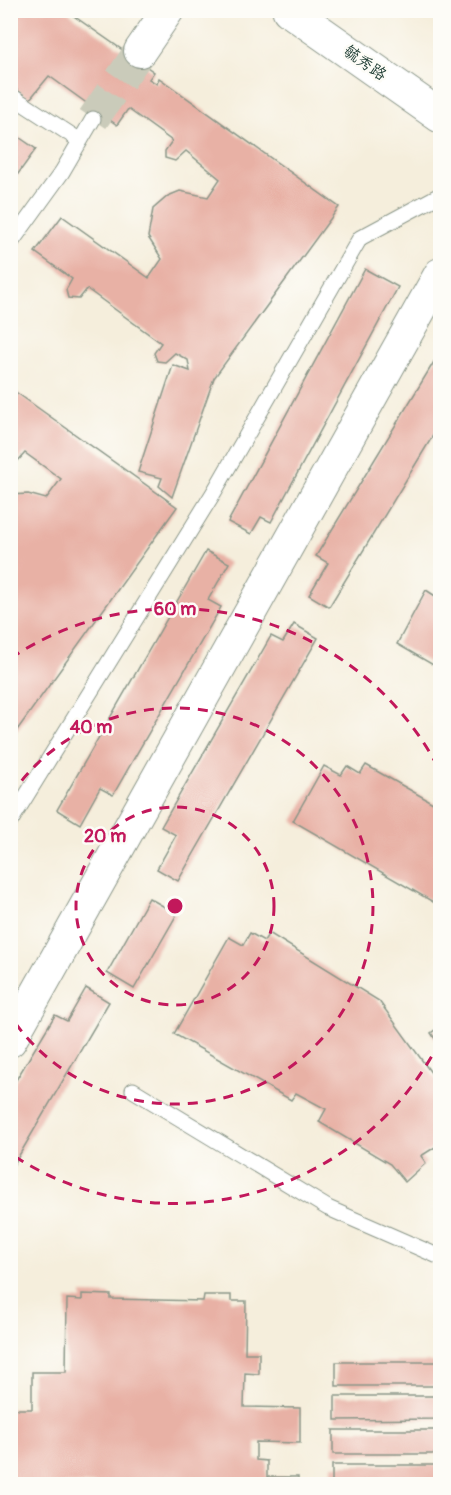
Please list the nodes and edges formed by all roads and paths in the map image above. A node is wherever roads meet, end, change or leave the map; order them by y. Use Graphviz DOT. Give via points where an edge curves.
graph roads {
  1 [pos="168,10"];
  2 [pos="289,10"];
  3 [pos="140,51"];
  4 [pos="10,95"];
  5 [pos="441,116"];
  6 [pos="93,119"];
  7 [pos="79,140"];
  8 [pos="441,195"];
  9 [pos="10,244"];
  10 [pos="441,274"];
  11 [pos="10,822"];
  12 [pos="10,1041"];
  13 [pos="133,1090"];
  14 [pos="441,1257"];
  1 -- 3 [label="street"];
  2 -- 5 [label="street, 毓秀路"];
  4 -- 7 [label="lane"];
  6 -- 7 [label="lane"];
  7 -- 9 [label="lane" via="62,172"];
  8 -- 11 [label="lane" via="360,238 214,492"];
  10 -- 12 [label="street"];
  13 -- 14 [label="lane" via="328,1208"];
}
